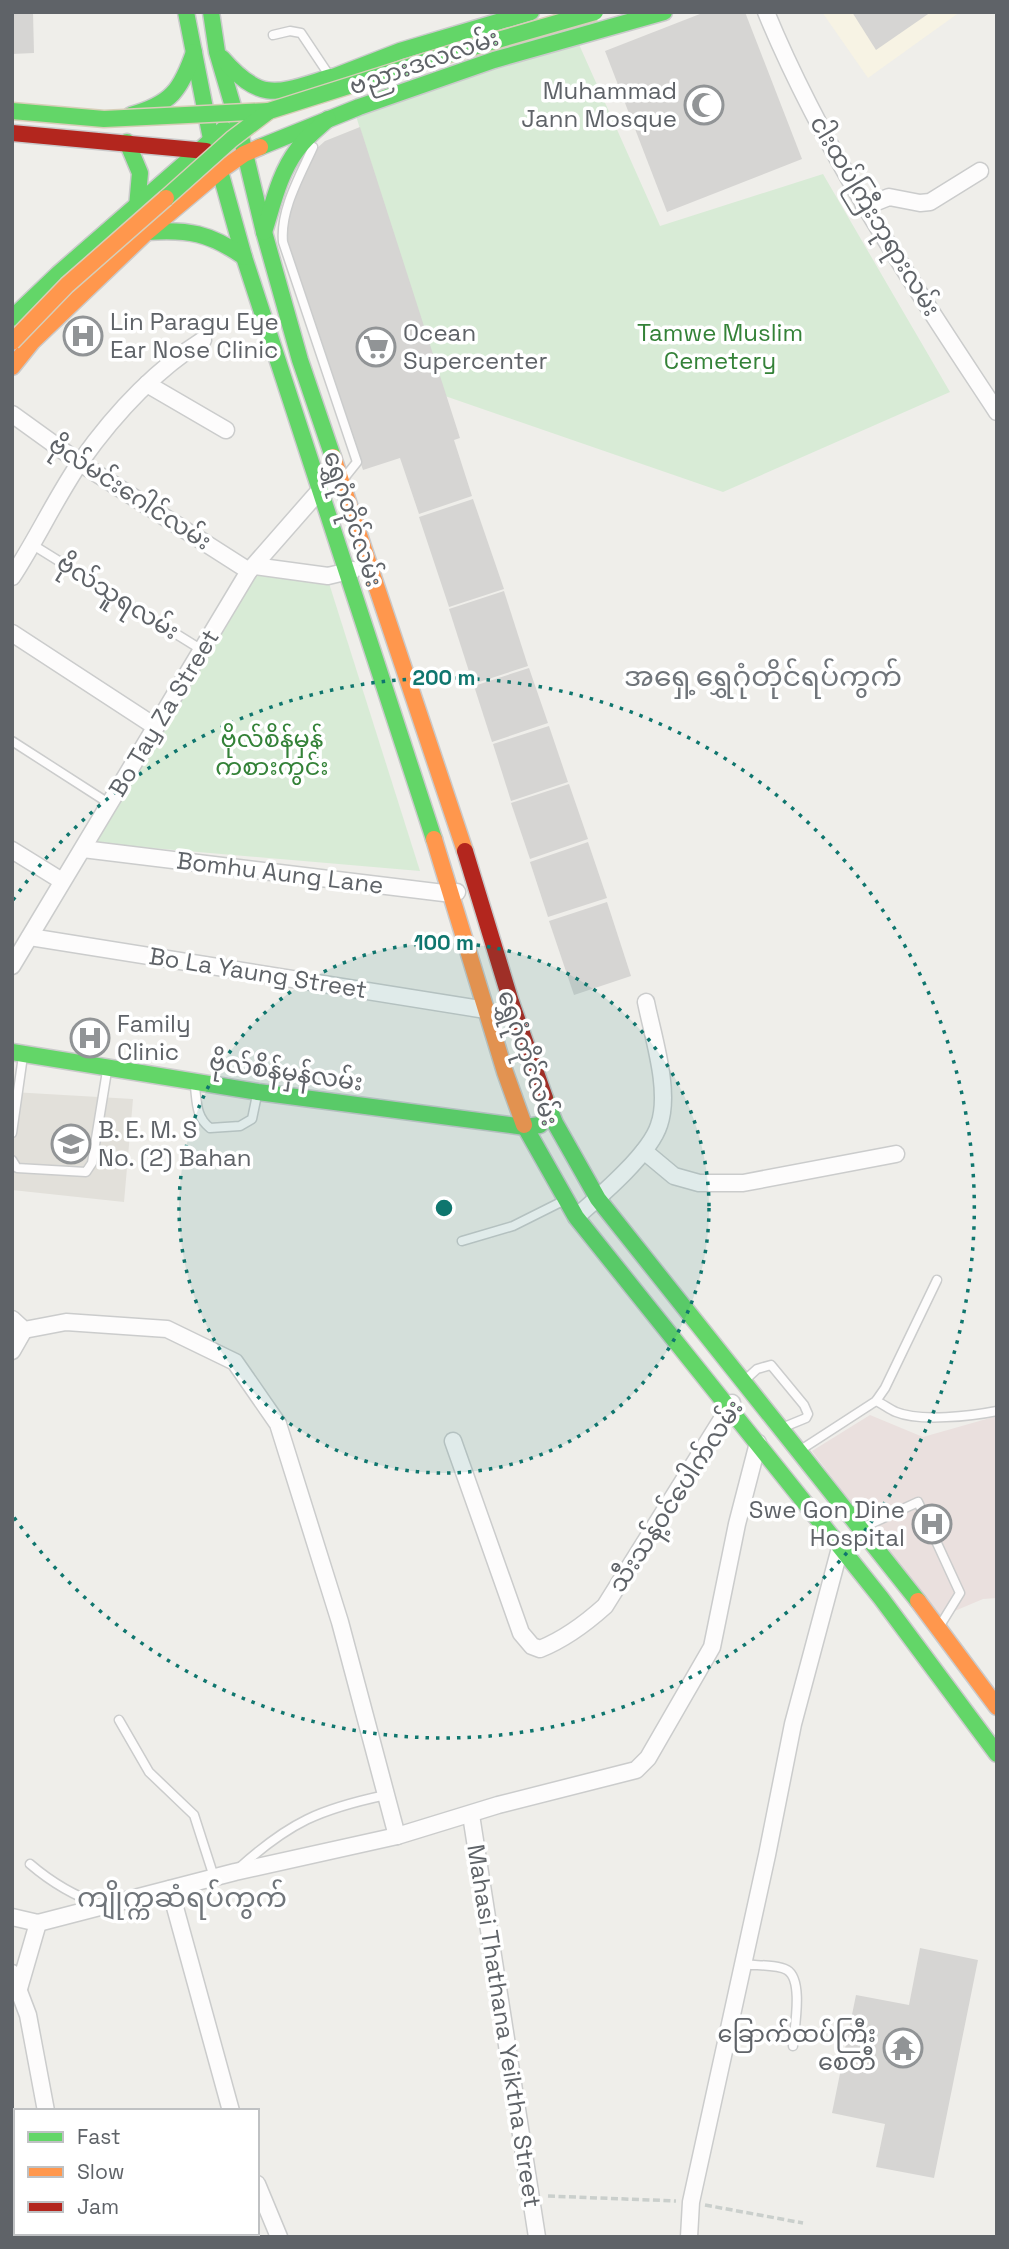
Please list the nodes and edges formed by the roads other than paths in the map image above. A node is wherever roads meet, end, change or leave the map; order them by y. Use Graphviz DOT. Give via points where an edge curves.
graph roads {
  1 [pos="186,12"];
  2 [pos="211,12"];
  3 [pos="531,12"];
  4 [pos="595,12"];
  5 [pos="664,12"];
  6 [pos="766,12"];
  7 [pos="273,35"];
  8 [pos="194,52"];
  9 [pos="217,52"];
  10 [pos="331,77"];
  11 [pos="12,105"];
  12 [pos="12,111"];
  13 [pos="270,111"];
  14 [pos="125,117"];
  15 [pos="207,119"];
  16 [pos="328,119"];
  17 [pos="237,120"];
  18 [pos="12,133"];
  19 [pos="127,142"];
  20 [pos="213,145"];
  21 [pos="198,150"];
  22 [pos="244,154"];
  23 [pos="221,170"];
  24 [pos="980,171"];
  25 [pos="137,206"];
  26 [pos="864,207"];
  27 [pos="147,232"];
  28 [pos="264,232"];
  29 [pos="244,257"];
  30 [pos="12,318"];
  31 [pos="203,340"];
  32 [pos="12,342"];
  33 [pos="12,367"];
  34 [pos="147,384"];
  35 [pos="997,412"];
  36 [pos="12,414"];
  37 [pos="226,430"];
  38 [pos="80,463"];
  39 [pos="341,482"];
  40 [pos="320,490"];
  41 [pos="33,545"];
  42 [pos="368,565"];
  43 [pos="252,568"];
  44 [pos="347,571"];
  45 [pos="12,577"];
  46 [pos="12,633"];
  47 [pos="202,650"];
  48 [pos="156,727"];
  49 [pos="12,741"];
  50 [pos="110,804"];
  51 [pos="83,849"];
  52 [pos="12,850"];
  53 [pos="62,881"];
  54 [pos="477,887"];
  55 [pos="452,894"];
  56 [pos="30,937"];
  57 [pos="12,966"];
  58 [pos="646,1002"];
  59 [pos="485,1010"];
  60 [pos="18,1053"];
  61 [pos="108,1068"];
  62 [pos="195,1082"];
  63 [pos="258,1092"];
  64 [pos="555,1123"];
  65 [pos="525,1127"];
  66 [pos="12,1133"];
  67 [pos="644,1151"];
  68 [pos="896,1154"];
  69 [pos="12,1160"];
  70 [pos="566,1199"];
  71 [pos="598,1199"];
  72 [pos="576,1217"];
  73 [pos="462,1241"];
  74 [pos="937,1280"];
  75 [pos="18,1325"];
  76 [pos="12,1351"];
  77 [pos="747,1384"];
  78 [pos="876,1401"];
  79 [pos="729,1406"];
  80 [pos="997,1411"];
  81 [pos="780,1426"];
  82 [pos="453,1441"];
  83 [pos="758,1443"];
  84 [pos="800,1451"];
  85 [pos="776,1466"];
  86 [pos="861,1528"];
  87 [pos="841,1548"];
  88 [pos="939,1627"];
  89 [pos="997,1707"];
  90 [pos="119,1720"];
  91 [pos="997,1754"];
  92 [pos="386,1796"];
  93 [pos="471,1815"];
  94 [pos="397,1836"];
  95 [pos="30,1864"];
  96 [pos="235,1872"];
  97 [pos="214,1877"];
  98 [pos="170,1889"];
  99 [pos="104,1906"];
  100 [pos="12,1917"];
  101 [pos="37,1923"];
  102 [pos="742,1964"];
  103 [pos="12,1973"];
  104 [pos="18,1992"];
  105 [pos="793,2046"];
  106 [pos="46,2109"];
  107 [pos="230,2109"];
  108 [pos="259,2189"];
  109 [pos="279,2237"];
  110 [pos="537,2237"];
  111 [pos="689,2237"];
  1 -- 8 [label="main road, ရွှေဂုံတိုင်လမ်း"];
  2 -- 9 [label="main road, ရွှေဂုံတိုင်လမ်း"];
  3 -- 10 [label="main road, ဗညားဒလလမ်း"];
  4 -- 13 [label="main road, bridge"];
  5 -- 16 [label="main road, ဗညားဒလလမ်း" via="494,60"];
  6 -- 26 [label="street, ငါးထပ်ကြီးဘုရားလမ်း"];
  7 -- 10 [label="lane" via="301,33"];
  8 -- 14 [label="main road" via="174,96 161,106"];
  8 -- 15 [label="main road, ရွှေဂုံတိုင်လမ်း"];
  9 -- 10 [label="main road" via="236,76 254,89 277,92"];
  9 -- 17 [label="main road, ရွှေဂုံတိုင်လမ်း"];
  10 -- 17 [label="main road, ဗညားဒလလမ်း"];
  11 -- 14 [label="main road, ဗညားဒလလမ်း"];
  12 -- 13 [label="main road, bridge" via="104,119"];
  13 -- 32 [label="main road, bridge" via="67,285"];
  14 -- 15 [label="main road, ဗညားဒလလမ်း"];
  15 -- 17 [label="main road, ဗညားဒလလမ်း"];
  15 -- 20 [label="main road, ရွှေဂုံတိုင်လမ်း"];
  16 -- 22 [label="main road, ဗညားဒလလမ်း"];
  16 -- 28 [label="main road" via="302,143 291,161"];
  16 -- 39 [label="lane" via="295,187 282,230 357,462"];
  17 -- 20 [label="main road"];
  17 -- 22 [label="main road, ရွှေဂုံတိုင်လမ်း"];
  18 -- 19 [label="main road"];
  19 -- 21 [label="main road"];
  19 -- 25 [label="main road" via="142,171"];
  20 -- 21 [label="main road"];
  20 -- 22 [label="main road"];
  20 -- 23 [label="main road, ရွှေဂုံတိုင်လမ်း"];
  21 -- 25 [label="main road"];
  22 -- 23 [label="main road, ဗညားဒလလမ်း"];
  22 -- 28 [label="main road, ရွှေဂုံတိုင်လမ်း"];
  23 -- 27 [label="main road, ဗညားဒလလမ်း"];
  23 -- 29 [label="main road, ရွှေဂုံတိုင်လမ်း"];
  24 -- 26 [label="street" via="930,202 889,197"];
  25 -- 30 [label="main road"];
  26 -- 35 [label="street, ငါးထပ်ကြီးဘုရားလမ်း"];
  27 -- 29 [label="main road" via="182,229 201,233 222,240"];
  27 -- 33 [label="main road, ဗညားဒလလမ်း" via="32,342"];
  28 -- 39 [label="main road, ရွှေဂုံတိုင်လမ်း"];
  29 -- 40 [label="main road, ရွှေဂုံတိုင်လမ်း"];
  31 -- 34 [label="street"];
  34 -- 37 [label="street"];
  34 -- 38 [label="street" via="114,417"];
  36 -- 38 [label="street, ဗိုလ်မင်းဂေါင်လမ်း"];
  38 -- 41 [label="street"];
  38 -- 43 [label="street, ဗိုလ်မင်းဂေါင်လမ်း"];
  39 -- 40 [label="street, Bo Tay Za Street"];
  39 -- 42 [label="main road, ရွှေဂုံတိုင်လမ်း"];
  40 -- 43 [label="street, Bo Tay Za Street"];
  40 -- 44 [label="main road, ရွှေဂုံတိုင်လမ်း"];
  41 -- 45 [label="street"];
  41 -- 47 [label="lane, ဗိုလ်သူရလမ်း"];
  42 -- 44 [label="street"];
  42 -- 54 [label="main road, ရွှေဂုံတိုင်လမ်း"];
  43 -- 44 [label="street" via="328,576"];
  43 -- 47 [label="street, Bo Tay Za Street"];
  44 -- 55 [label="main road, ရွှေဂုံတိုင်လမ်း"];
  46 -- 48 [label="street"];
  47 -- 48 [label="street, Bo Tay Za Street"];
  48 -- 50 [label="street, Bo Tay Za Street"];
  49 -- 50 [label="lane"];
  50 -- 51 [label="street, Bo Tay Za Street"];
  51 -- 53 [label="street, Bo Tay Za Street"];
  51 -- 55 [label="street, Bomhu Aung Lane"];
  52 -- 53 [label="street"];
  53 -- 56 [label="street, Bo Tay Za Street"];
  54 -- 55 [label="street, Bomhu Aung Lane"];
  54 -- 64 [label="main road, ရွှေဂုံတိုင်လမ်း" via="511,1002"];
  55 -- 59 [label="main road, ရွှေဂုံတိုင်လမ်း"];
  56 -- 57 [label="street, Bo Tay Za Street"];
  56 -- 59 [label="street, Bo La Yaung Street"];
  58 -- 67 [label="street" via="663,1090 659,1126"];
  59 -- 65 [label="main road, ရွှေဂုံတိုင်လမ်း"];
  60 -- 61 [label="main road, ဗိုလ်စိန်မှန်လမ်း"];
  60 -- 66 [label="lane"];
  61 -- 62 [label="main road, ဗိုလ်စိန်မှန်လမ်း"];
  61 -- 69 [label="lane" via="92,1163 86,1172 17,1168"];
  62 -- 63 [label="main road, ဗိုလ်စိန်မှန်လမ်း"];
  62 -- 63 [label="lane" via="198,1114 209,1128 240,1126 252,1119"];
  63 -- 65 [label="main road, ဗိုလ်စိန်မှန်လမ်း"];
  64 -- 65 [label="main road, ဗိုလ်စိန်မှန်လမ်း"];
  64 -- 71 [label="main road, ရွှေဂုံတိုင်လမ်း"];
  65 -- 70 [label="main road, ရွှေဂုံတိုင်လမ်း"];
  67 -- 68 [label="street" via="674,1176 699,1183 743,1183"];
  67 -- 71 [label="street"];
  70 -- 72 [label="main road, ရွှေဂုံတိုင်လမ်း"];
  70 -- 73 [label="lane" via="513,1226"];
  71 -- 72 [label="street"];
  71 -- 77 [label="main road, ရွှေဂုံတိုင်လမ်း"];
  72 -- 79 [label="main road, ရွှေဂုံတိုင်လမ်း"];
  74 -- 78 [label="lane"];
  75 -- 76 [label="street"];
  75 -- 92 [label="street" via="66,1322 167,1329 235,1362 278,1424 340,1622"];
  77 -- 79 [label="street, သီးသန့်ဝင်ပေါက်လမ်း"];
  77 -- 81 [label="main road, ရွှေဂုံတိုင်လမ်း"];
  77 -- 81 [label="lane" via="757,1369 771,1365 804,1405 806,1418"];
  78 -- 80 [label="lane" via="898,1413 933,1417"];
  78 -- 84 [label="lane"];
  79 -- 82 [label="street, သီးသန့်ဝင်ပေါက်လမ်း" via="605,1606 587,1623 540,1649 521,1633"];
  79 -- 83 [label="main road, ရွှေဂုံတိုင်လမ်း"];
  81 -- 83 [label="main road"];
  81 -- 84 [label="main road, ရွှေဂုံတိုင်လမ်း"];
  83 -- 85 [label="main road, ရွှေဂုံတိုင်လမ်း"];
  83 -- 93 [label="street" via="712,1647 648,1758 636,1770"];
  84 -- 85 [label="lane"];
  84 -- 86 [label="main road, ရွှေဂုံတိုင်လမ်း"];
  85 -- 87 [label="main road, ရွှေဂုံတိုင်လမ်း"];
  86 -- 88 [label="main road, ရွှေဂုံတိုင်လမ်း"];
  86 -- 88 [label="lane" via="918,1502 960,1593"];
  87 -- 91 [label="main road, ရွှေဂုံတိုင်လမ်း"];
  87 -- 102 [label="street" via="793,1724"];
  88 -- 89 [label="main road, ရွှေဂုံတိုင်လမ်း"];
  90 -- 97 [label="lane" via="149,1772 194,1815"];
  92 -- 94 [label="street"];
  92 -- 96 [label="lane" via="323,1811 297,1823"];
  93 -- 94 [label="street"];
  93 -- 110 [label="street, Mahasi Thathana Yeiktha Street"];
  94 -- 96 [label="street"];
  95 -- 99 [label="lane" via="63,1888"];
  96 -- 97 [label="street"];
  97 -- 98 [label="street"];
  98 -- 99 [label="street"];
  98 -- 107 [label="street"];
  99 -- 101 [label="street"];
  100 -- 101 [label="street"];
  101 -- 104 [label="street"];
  102 -- 105 [label="lane" via="786,1969 792,1975 797,1990"];
  102 -- 111 [label="street" via="691,2202"];
  103 -- 104 [label="street"];
  104 -- 106 [label="street" via="28,2015"];
  108 -- 109 [label="street"];
}
